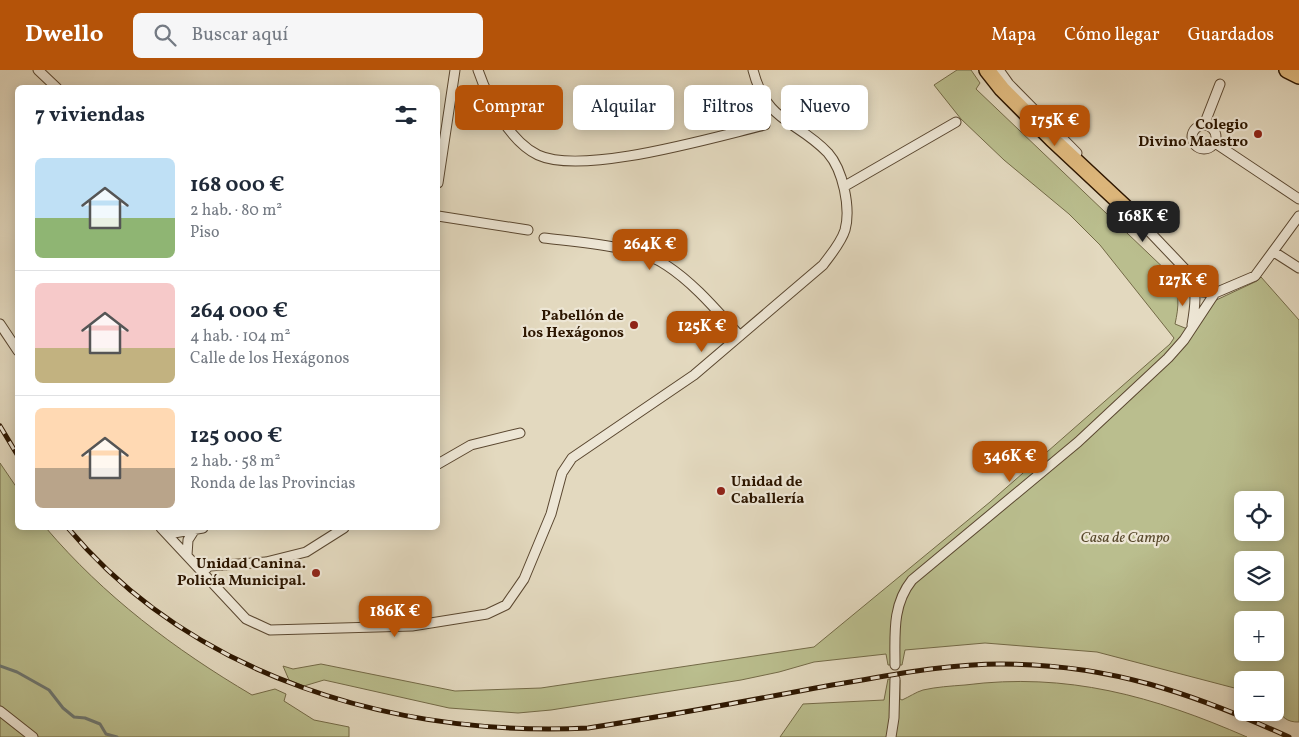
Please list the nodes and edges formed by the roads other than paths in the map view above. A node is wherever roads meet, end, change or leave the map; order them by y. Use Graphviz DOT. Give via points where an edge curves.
graph roads {
  1 [pos="38,70"];
  2 [pos="455,70"];
  3 [pos="478,70"];
  4 [pos="753,70"];
  5 [pos="987,70"];
  6 [pos="999,70"];
  7 [pos="1287,70"];
  8 [pos="1299,76"];
  9 [pos="1220,84"];
  10 [pos="54,85"];
  11 [pos="956,122"];
  12 [pos="1204,125"];
  13 [pos="743,130"];
  14 [pos="1215,143"];
  15 [pos="440,166"];
  16 [pos="845,186"];
  17 [pos="1299,199"];
  18 [pos="1128,210"];
  19 [pos="440,216"];
  20 [pos="1299,216"];
  21 [pos="528,230"];
  22 [pos="544,238"];
  23 [pos="1274,252"];
  24 [pos="1299,268"];
  25 [pos="1194,284"];
  26 [pos="1218,292"];
  27 [pos="0,324"];
  28 [pos="1192,328"];
  29 [pos="740,336"];
  30 [pos="15,347"];
  31 [pos="520,433"];
  32 [pos="440,463"];
  33 [pos="197,530"];
  34 [pos="341,530"];
  35 [pos="164,531"];
  36 [pos="187,555"];
  37 [pos="203,572"];
  38 [pos="895,665"];
  39 [pos="895,680"];
  40 [pos="0,711"];
  41 [pos="33,737"];
  42 [pos="891,737"];
  1 -- 10 [label="street"];
  2 -- 15 [label="street"];
  3 -- 13 [label="street" via="491,103 524,146 539,156 610,160"];
  4 -- 16 [label="street" via="757,86 767,103 784,121 828,154"];
  5 -- 18 [label="highway" via="1072,159"];
  6 -- 18 [label="street"];
  7 -- 8 [label="highway"];
  9 -- 12 [label="street"];
  11 -- 16 [label="street"];
  12 -- 14 [label="street" via="1214,130"];
  12 -- 14 [label="street" via="1192,133 1194,145 1205,150"];
  14 -- 17 [label="street"];
  16 -- 29 [label="street" via="845,229 838,245 823,265"];
  18 -- 25 [label="street" via="1185,269"];
  19 -- 21 [label="street"];
  20 -- 23 [label="street"];
  22 -- 29 [label="street" via="635,252 665,264 697,290"];
  23 -- 24 [label="street"];
  23 -- 26 [label="street" via="1256,276"];
  25 -- 26 [label="street" via="1203,292"];
  25 -- 28 [label="street"];
  26 -- 28 [label="street"];
  27 -- 30 [label="street"];
  28 -- 38 [label="street" via="1178,349 1078,442 912,580 902,595 895,619"];
  29 -- 37 [label="street" via="694,375 572,458 562,473 551,514 524,579 506,605 497,610 412,626 270,630 246,619"];
  31 -- 32 [label="street" via="471,445"];
  33 -- 36 [label="street" via="188,540"];
  34 -- 37 [label="street" via="306,552 266,562 209,566"];
  35 -- 36 [label="street"];
  36 -- 37 [label="street"];
  39 -- 42 [label="street"];
  40 -- 41 [label="street"];
}
